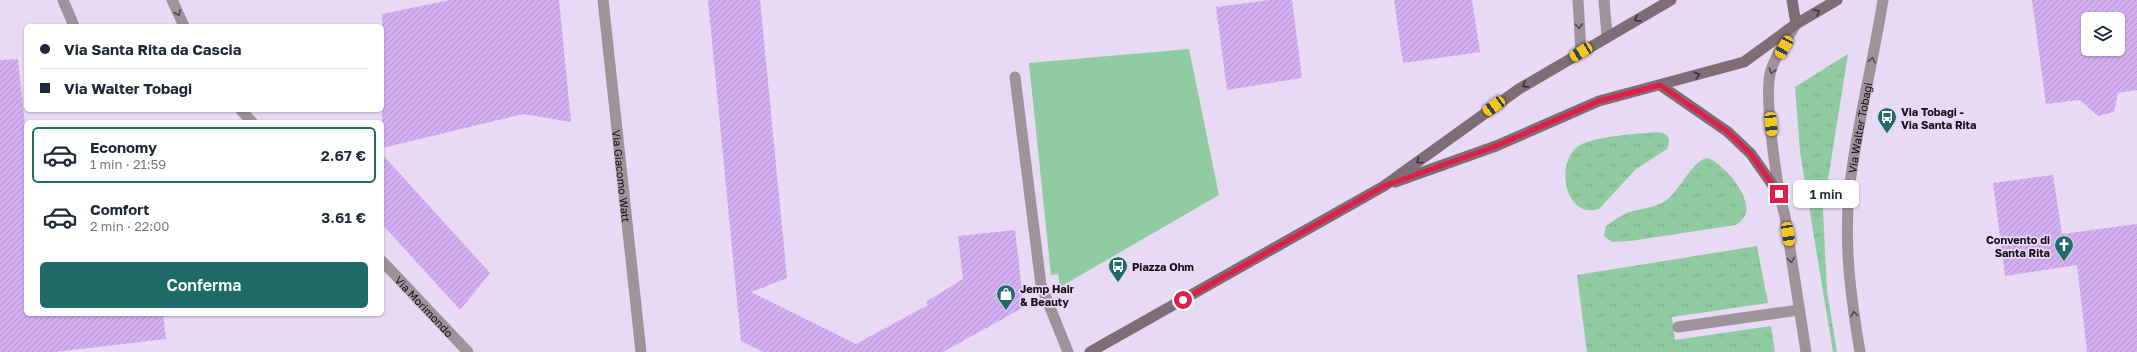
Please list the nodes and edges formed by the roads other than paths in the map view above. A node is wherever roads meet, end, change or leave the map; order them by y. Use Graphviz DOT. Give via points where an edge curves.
graph roads {
  1 [pos="63,0"];
  2 [pos="172,0"];
  3 [pos="603,0"];
  4 [pos="1578,0"];
  5 [pos="1604,0"];
  6 [pos="1671,0"];
  7 [pos="1792,0"];
  8 [pos="1837,0"];
  9 [pos="1883,0"];
  10 [pos="73,24"];
  11 [pos="183,24"];
  12 [pos="1796,24"];
  13 [pos="1606,36"];
  14 [pos="1581,52"];
  15 [pos="1016,78"];
  16 [pos="1660,85"];
  17 [pos="243,112"];
  18 [pos="250,120"];
  19 [pos="1384,186"];
  20 [pos="1779,194"];
  21 [pos="384,263"];
  22 [pos="1799,310"];
  23 [pos="1678,327"];
  24 [pos="468,352"];
  25 [pos="641,352"];
  26 [pos="1068,352"];
  27 [pos="1090,352"];
  28 [pos="1806,352"];
  29 [pos="1860,352"];
  1 -- 10 [label="street"];
  2 -- 11 [label="street, one-way"];
  3 -- 25 [label="street, Via Giacomo Watt"];
  4 -- 14 [label="street, one-way"];
  5 -- 13 [label="street"];
  6 -- 13 [label="main road, one-way"];
  7 -- 12 [label="main road"];
  12 -- 8 [label="main road, one-way"];
  29 -- 9 [label="street, Via Walter Tobagi, one-way" via="1850,289 1849,193 1855,143"];
  16 -- 12 [label="main road, one-way" via="1744,62"];
  12 -- 20 [label="street, one-way" via="1770,76 1768,96"];
  13 -- 14 [label="main road"];
  14 -- 19 [label="main road, one-way" via="1519,88"];
  15 -- 26 [label="street" via="1041,285"];
  16 -- 19 [label="main road" via="1599,101 1496,146"];
  16 -- 20 [label="main road" via="1728,132 1751,154"];
  17 -- 18 [label="street"];
  19 -- 27 [label="main road"];
  20 -- 22 [label="street, one-way" via="1786,222"];
  21 -- 24 [label="street, Via Morimondo"];
  22 -- 23 [label="street"];
  22 -- 28 [label="street"];
}
